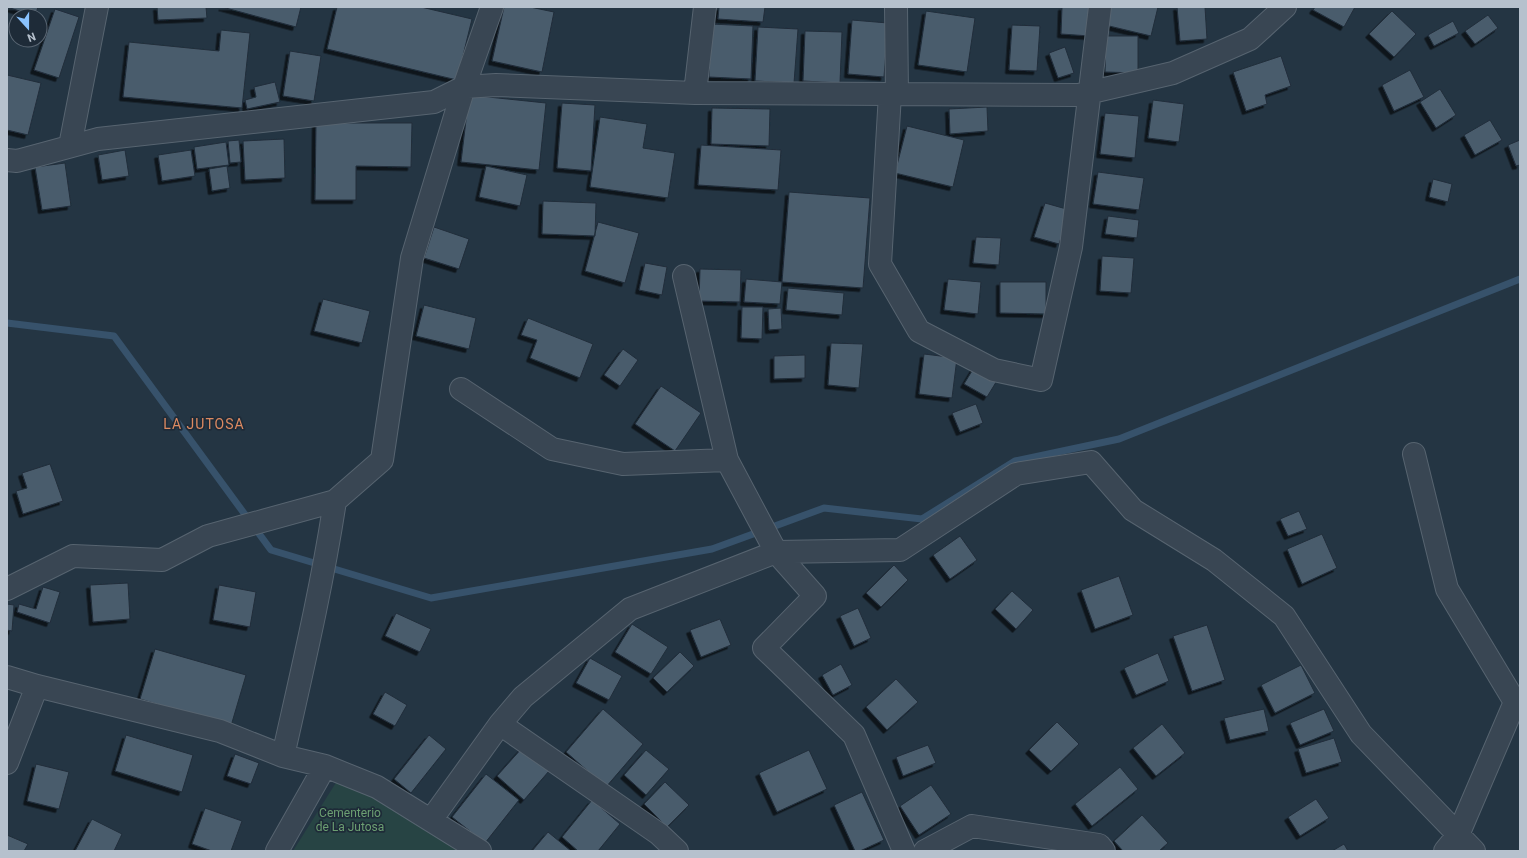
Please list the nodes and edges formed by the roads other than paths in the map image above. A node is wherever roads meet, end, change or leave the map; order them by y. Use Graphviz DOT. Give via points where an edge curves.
graph roads {
  1 [pos="97,7"];
  2 [pos="492,7"];
  3 [pos="705,7"];
  4 [pos="896,7"];
  5 [pos="1100,7"];
  6 [pos="1285,7"];
  7 [pos="464,87"];
  8 [pos="1090,92"];
  9 [pos="695,93"];
  10 [pos="894,94"];
  11 [pos="70,146"];
  12 [pos="7,160"];
  13 [pos="684,276"];
  14 [pos="461,389"];
  15 [pos="1414,454"];
  16 [pos="727,460"];
  17 [pos="335,501"];
  18 [pos="776,552"];
  19 [pos="7,589"];
  20 [pos="7,677"];
  21 [pos="37,686"];
  22 [pos="500,724"];
  23 [pos="283,756"];
  24 [pos="7,764"];
  25 [pos="325,766"];
  26 [pos="431,820"];
  27 [pos="1451,843"];
  28 [pos="277,851"];
  29 [pos="480,851"];
  30 [pos="677,851"];
  31 [pos="904,851"];
  32 [pos="925,851"];
  33 [pos="1104,851"];
  34 [pos="1474,851"];
  1 -- 11 [label="street"];
  2 -- 7 [label="street"];
  3 -- 9 [label="street"];
  4 -- 10 [label="street"];
  5 -- 8 [label="street"];
  6 -- 8 [label="street" via="1250,39 1173,73"];
  7 -- 9 [label="street" via="496,85"];
  7 -- 11 [label="street" via="434,102 98,139"];
  7 -- 17 [label="street" via="412,258 382,460"];
  8 -- 10 [label="street"];
  8 -- 10 [label="street" via="1071,247 1041,380 994,370 920,330 880,264"];
  9 -- 10 [label="street"];
  11 -- 12 [label="street" via="17,161"];
  13 -- 16 [label="street"];
  14 -- 16 [label="street" via="552,449 623,464"];
  15 -- 27 [label="street" via="1447,589 1515,702"];
  16 -- 18 [label="street"];
  17 -- 19 [label="street" via="208,536 162,560 73,556"];
  17 -- 23 [label="street" via="328,550"];
  18 -- 22 [label="street" via="630,609 523,697"];
  18 -- 27 [label="street" via="900,550 1016,474 1091,462 1133,510 1214,560 1284,616 1361,734"];
  18 -- 31 [label="street" via="815,596 764,648 854,735"];
  20 -- 21 [label="street"];
  21 -- 23 [label="street" via="220,732"];
  21 -- 24 [label="street"];
  22 -- 26 [label="street"];
  22 -- 30 [label="street" via="659,834"];
  23 -- 25 [label="street"];
  25 -- 26 [label="street" via="377,787"];
  25 -- 28 [label="street"];
  26 -- 29 [label="street"];
  27 -- 34 [label="street"];
  32 -- 33 [label="street" via="972,826 1099,845"];
}
